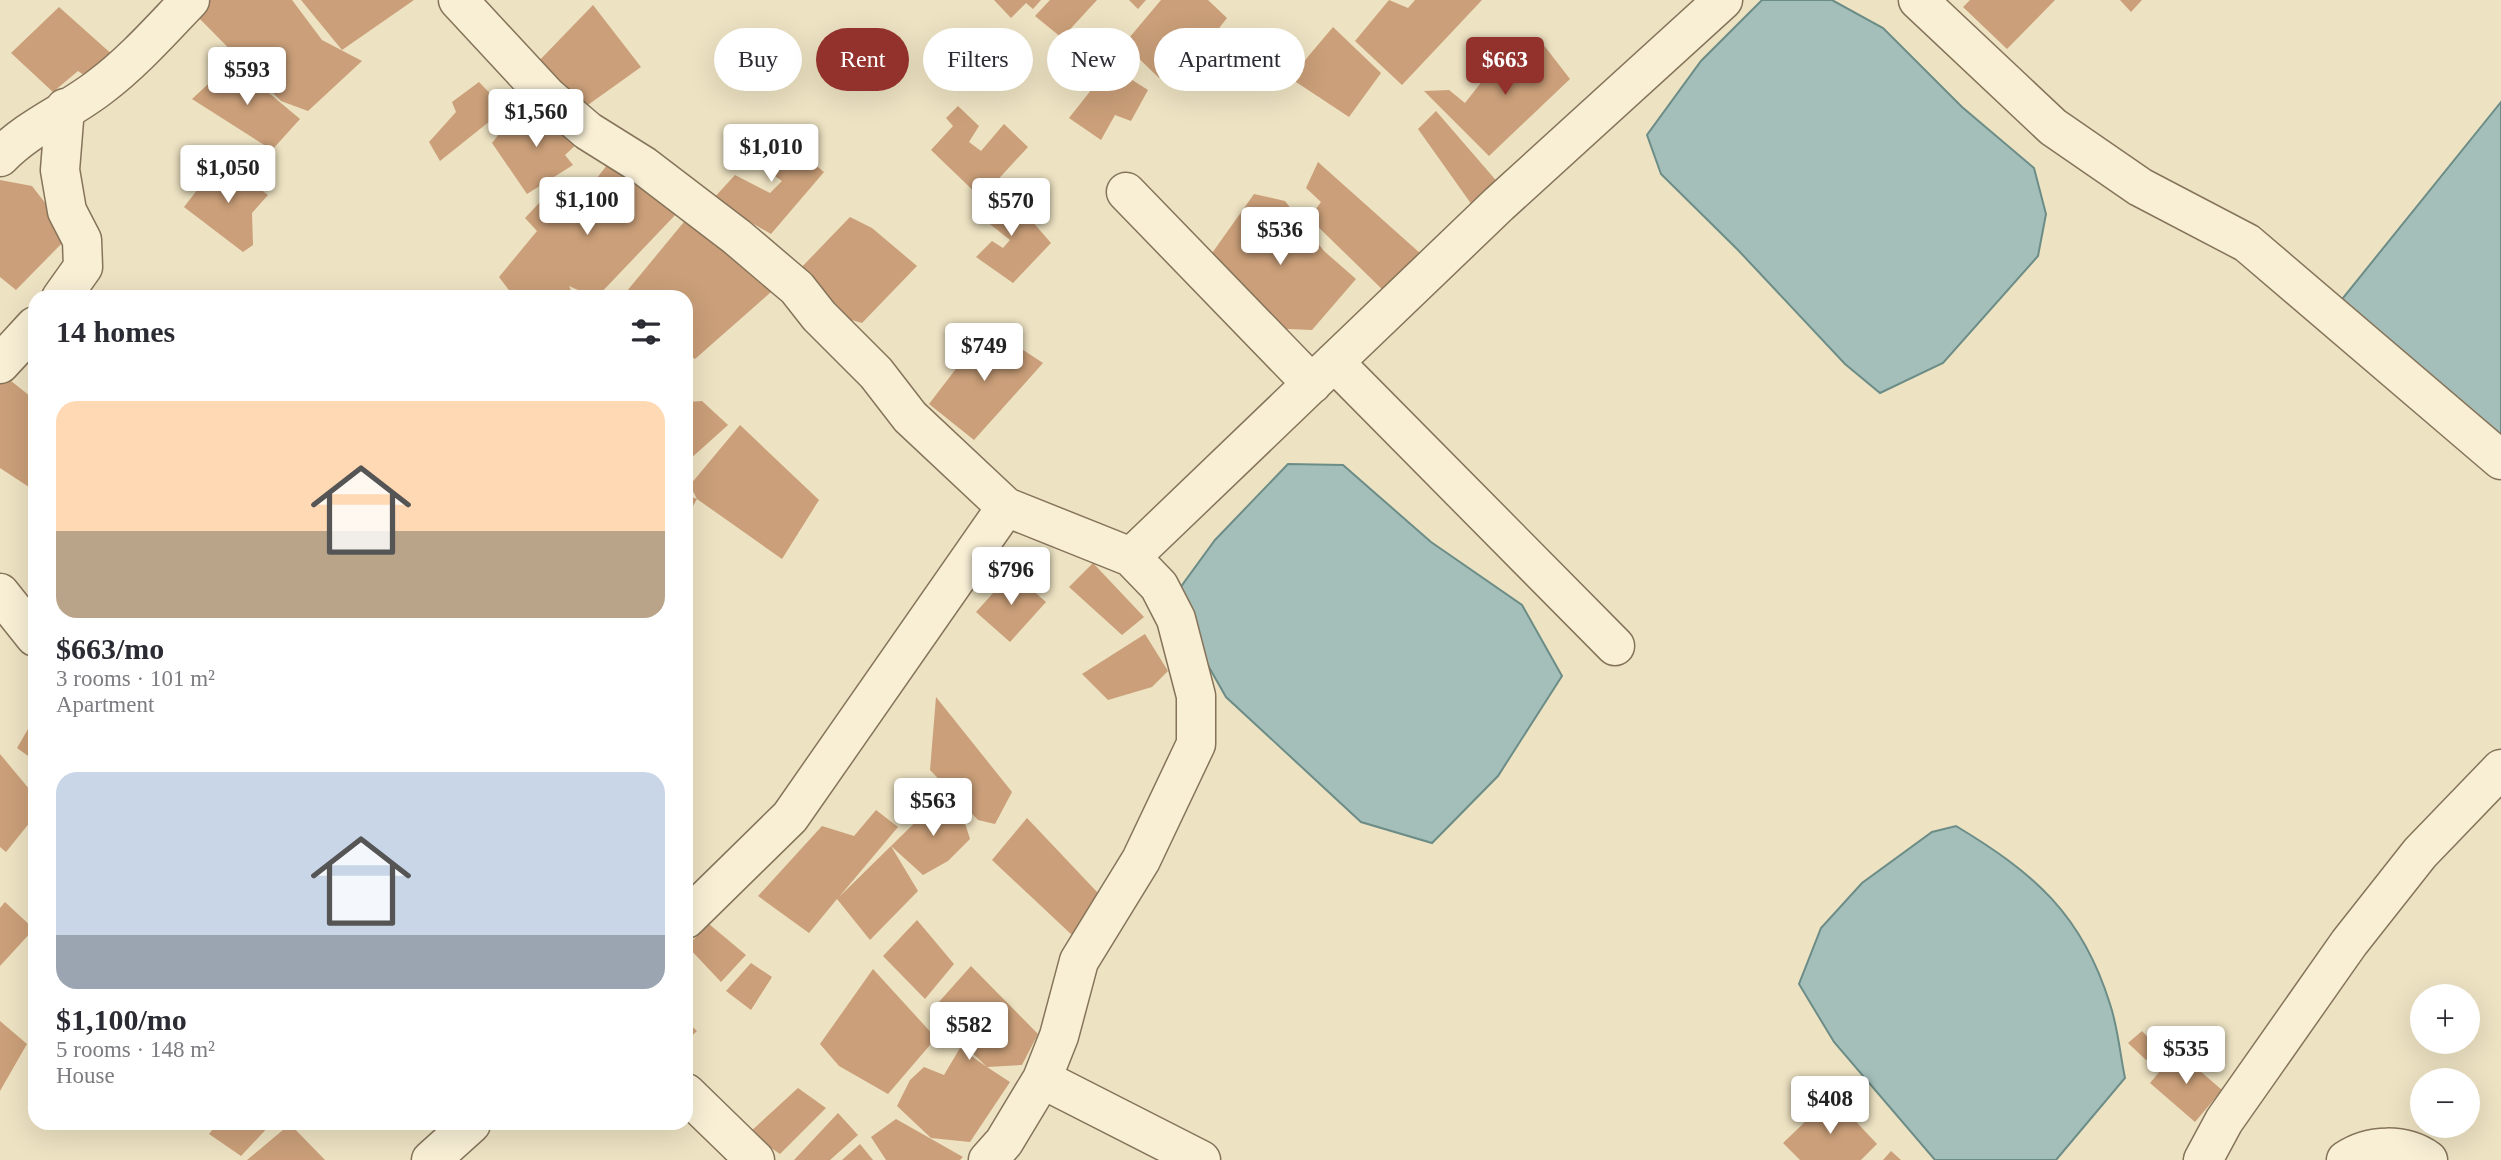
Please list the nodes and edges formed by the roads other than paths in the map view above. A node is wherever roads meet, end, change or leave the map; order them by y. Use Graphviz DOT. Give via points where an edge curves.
graph roads {
  1 [pos="190,0"];
  2 [pos="458,0"];
  3 [pos="1723,0"];
  4 [pos="1918,0"];
  5 [pos="65,108"];
  6 [pos="0,157"];
  7 [pos="1126,192"];
  8 [pos="67,290"];
  9 [pos="28,334"];
  10 [pos="0,364"];
  11 [pos="1323,373"];
  12 [pos="2501,460"];
  13 [pos="1006,508"];
  14 [pos="1131,557"];
  15 [pos="0,593"];
  16 [pos="28,627"];
  17 [pos="1615,646"];
  18 [pos="2501,769"];
  19 [pos="693,912"];
  20 [pos="1042,1079"];
  21 [pos="693,1101"];
  22 [pos="464,1130"];
  23 [pos="2217,1155"];
  24 [pos="430,1160"];
  25 [pos="755,1160"];
  26 [pos="988,1160"];
  27 [pos="1201,1160"];
  28 [pos="2346,1160"];
  29 [pos="2428,1160"];
  1 -- 5 [label="street" via="134,58 99,88"];
  2 -- 13 [label="street" via="547,96 588,131 644,166 797,288 910,417"];
  3 -- 11 [label="street"];
  4 -- 12 [label="street" via="2053,127 2140,187 2247,243"];
  5 -- 6 [label="street" via="19,138"];
  5 -- 8 [label="street" via="60,170 67,211 82,240 83,267"];
  7 -- 11 [label="street"];
  9 -- 10 [label="street"];
  11 -- 14 [label="street"];
  11 -- 17 [label="street"];
  13 -- 14 [label="street"];
  13 -- 19 [label="street" via="790,817"];
  14 -- 20 [label="street" via="1160,586 1177,619 1196,696 1196,744 1141,860 1079,961"];
  15 -- 16 [label="street"];
  18 -- 23 [label="street" via="2420,853 2369,916 2224,1121"];
  20 -- 26 [label="street"];
  20 -- 27 [label="street"];
  21 -- 25 [label="street"];
  22 -- 24 [label="street"];
  28 -- 29 [label="street" via="2359,1152 2406,1148"];
}
